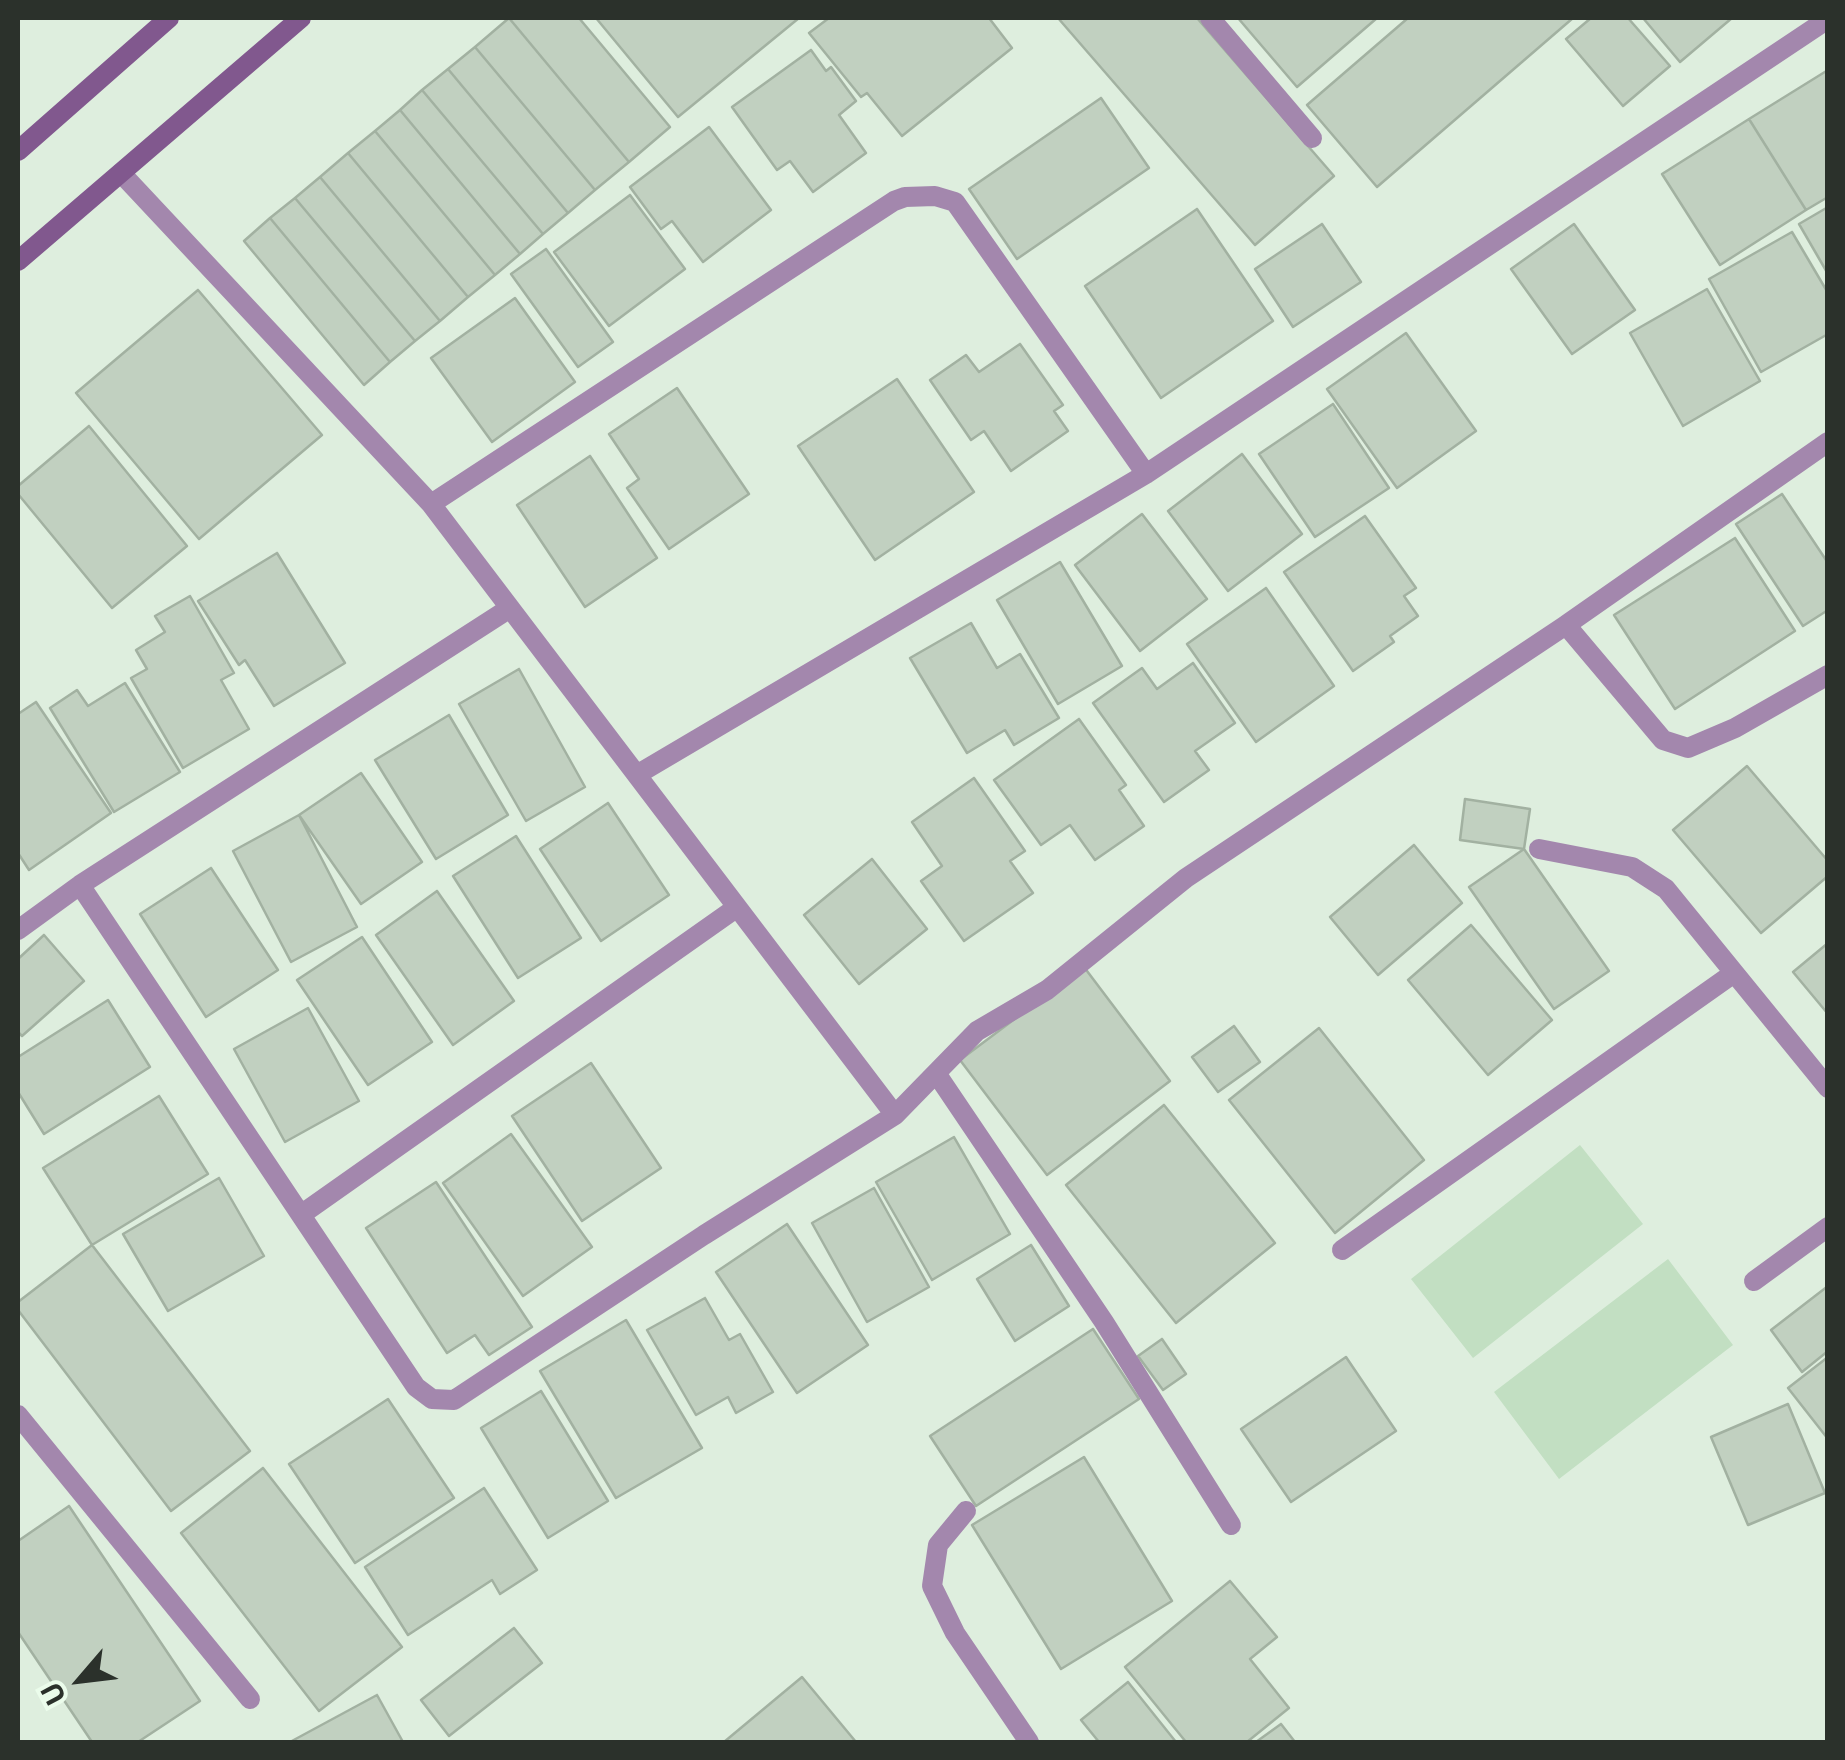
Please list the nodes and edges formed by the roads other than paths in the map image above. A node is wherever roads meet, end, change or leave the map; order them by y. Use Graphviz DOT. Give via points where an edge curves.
graph roads {
  1 [pos="170,18"];
  2 [pos="301,18"];
  3 [pos="1210,18"];
  4 [pos="1828,20"];
  5 [pos="1312,138"];
  6 [pos="18,152"];
  7 [pos="121,173"];
  8 [pos="18,262"];
  9 [pos="1828,442"];
  10 [pos="1146,474"];
  11 [pos="430,504"];
  12 [pos="510,608"];
  13 [pos="1566,625"];
  14 [pos="1828,675"];
  15 [pos="638,774"];
  16 [pos="1539,849"];
  17 [pos="80,885"];
  18 [pos="736,908"];
  19 [pos="18,930"];
  20 [pos="1734,973"];
  21 [pos="936,1073"];
  22 [pos="1828,1088"];
  23 [pos="896,1116"];
  24 [pos="302,1214"];
  25 [pos="1828,1226"];
  26 [pos="1342,1250"];
  27 [pos="1754,1281"];
  28 [pos="18,1415"];
  29 [pos="966,1511"];
  30 [pos="1231,1525"];
  31 [pos="250,1700"];
  32 [pos="1030,1742"];
  1 -- 6 [label="main road"];
  2 -- 7 [label="main road"];
  3 -- 5 [label="street"];
  4 -- 10 [label="street"];
  7 -- 8 [label="main road"];
  7 -- 11 [label="street"];
  9 -- 13 [label="street"];
  10 -- 11 [label="street" via="955,202 905,197"];
  10 -- 15 [label="street"];
  11 -- 12 [label="street"];
  12 -- 15 [label="street"];
  12 -- 17 [label="street"];
  13 -- 14 [label="street" via="1663,740 1688,748"];
  13 -- 21 [label="street" via="1186,878 1047,990 978,1031"];
  15 -- 18 [label="street"];
  16 -- 20 [label="street" via="1646,874"];
  17 -- 19 [label="street"];
  17 -- 24 [label="street"];
  18 -- 23 [label="street"];
  18 -- 24 [label="street"];
  20 -- 22 [label="street"];
  20 -- 26 [label="street"];
  21 -- 23 [label="street"];
  21 -- 30 [label="street"];
  23 -- 24 [label="street" via="454,1400 432,1399 416,1386"];
  25 -- 27 [label="street"];
  28 -- 31 [label="street"];
  29 -- 32 [label="street" via="938,1544 932,1586 954,1633"];
}
